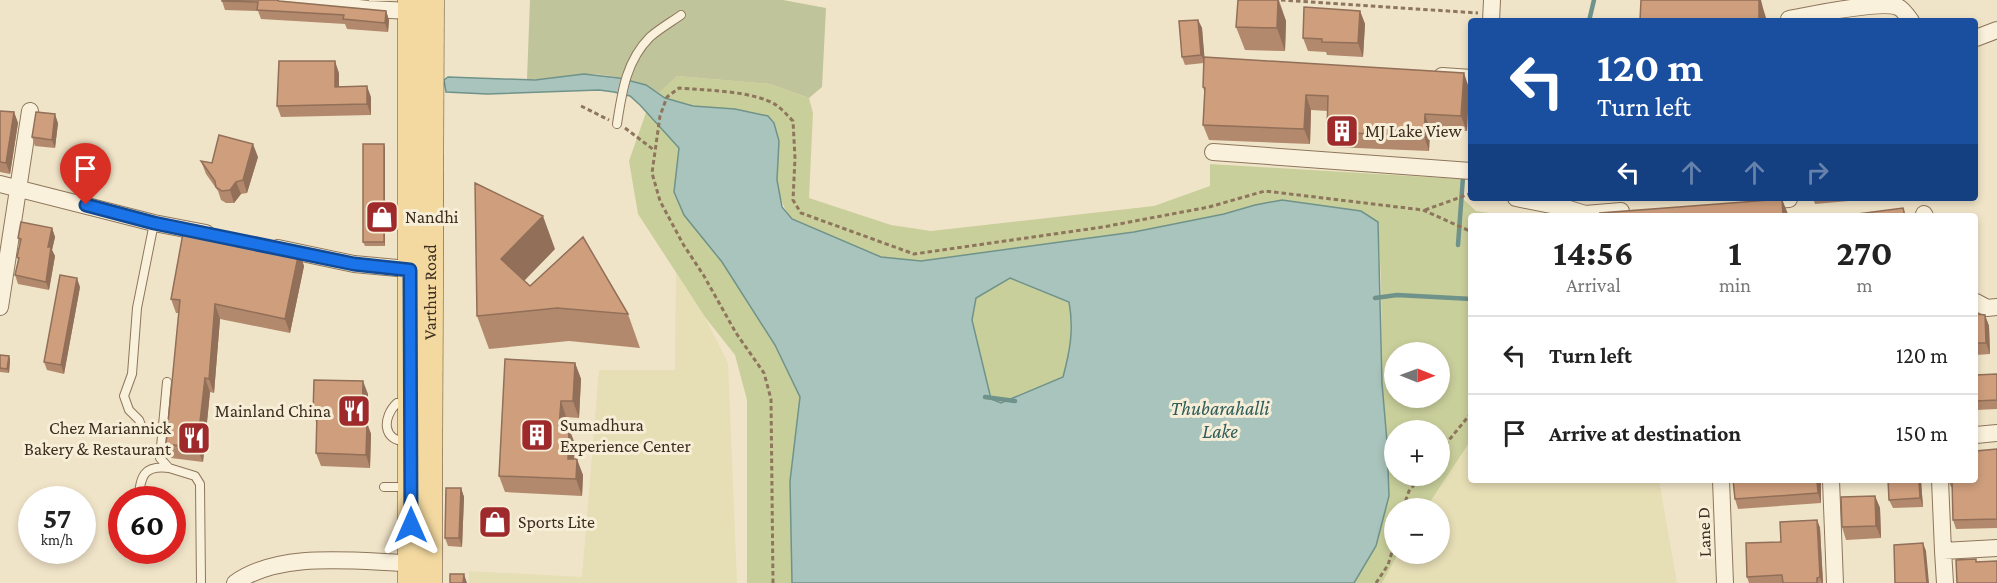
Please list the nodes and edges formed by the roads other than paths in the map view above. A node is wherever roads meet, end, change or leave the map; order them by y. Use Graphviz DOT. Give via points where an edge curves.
graph roads {
  1 [pos="284,0"];
  2 [pos="421,5"];
  3 [pos="681,15"];
  4 [pos="1795,18"];
  5 [pos="1908,18"];
  6 [pos="1997,30"];
  7 [pos="1978,37"];
  8 [pos="1425,75"];
  9 [pos="1468,78"];
  10 [pos="30,111"];
  11 [pos="617,124"];
  12 [pos="1213,152"];
  13 [pos="1468,170"];
  14 [pos="0,184"];
  15 [pos="19,187"];
  16 [pos="1530,201"];
  17 [pos="1755,201"];
  18 [pos="1744,202"];
  19 [pos="1565,204"];
  20 [pos="1641,210"];
  21 [pos="1583,213"];
  22 [pos="1599,213"];
  23 [pos="154,223"];
  24 [pos="224,237"];
  25 [pos="259,244"];
  26 [pos="420,270"];
  27 [pos="1978,303"];
  28 [pos="0,307"];
  29 [pos="1997,307"];
  30 [pos="167,382"];
  31 [pos="142,428"];
  32 [pos="1997,433"];
  33 [pos="1978,435"];
  34 [pos="169,468"];
  35 [pos="1721,483"];
  36 [pos="1831,483"];
  37 [pos="1940,483"];
  38 [pos="140,486"];
  39 [pos="384,487"];
  40 [pos="411,487"];
  41 [pos="1997,548"];
  42 [pos="1943,551"];
  43 [pos="411,573"];
  44 [pos="239,582"];
  45 [pos="201,583"];
  46 [pos="429,583"];
  47 [pos="1725,583"];
  48 [pos="1835,583"];
  49 [pos="1945,583"];
  1 -- 2 [label="street" via="368,9"];
  2 -- 26 [label="main road, Varthur Road"];
  3 -- 11 [label="lane" via="650,37 630,64"];
  4 -- 5 [label="street" via="1883,5 1899,7"];
  6 -- 7 [label="street"];
  8 -- 9 [label="street"];
  10 -- 15 [label="street"];
  12 -- 13 [label="street"];
  14 -- 15 [label="street"];
  15 -- 23 [label="street"];
  15 -- 28 [label="street"];
  16 -- 19 [label="street"];
  17 -- 18 [label="street"];
  19 -- 21 [label="street"];
  20 -- 22 [label="street"];
  23 -- 24 [label="street"];
  23 -- 31 [label="lane" via="138,308 132,374 124,396"];
  25 -- 26 [label="street" via="354,264"];
  26 -- 40 [label="main road, Varthur Road" via="410,403"];
  26 -- 46 [label="main road, Varthur Road"];
  27 -- 29 [label="street"];
  30 -- 34 [label="lane" via="160,458"];
  32 -- 33 [label="street"];
  34 -- 38 [label="lane" via="159,467 145,473"];
  34 -- 45 [label="lane" via="195,476 200,484"];
  35 -- 47 [label="street, Lane D"];
  36 -- 48 [label="street"];
  37 -- 42 [label="street"];
  39 -- 40 [label="lane"];
  40 -- 43 [label="main road, Varthur Road"];
  41 -- 42 [label="street"];
  42 -- 49 [label="street"];
  43 -- 44 [label="street" via="357,561 290,563 249,573"];
}
